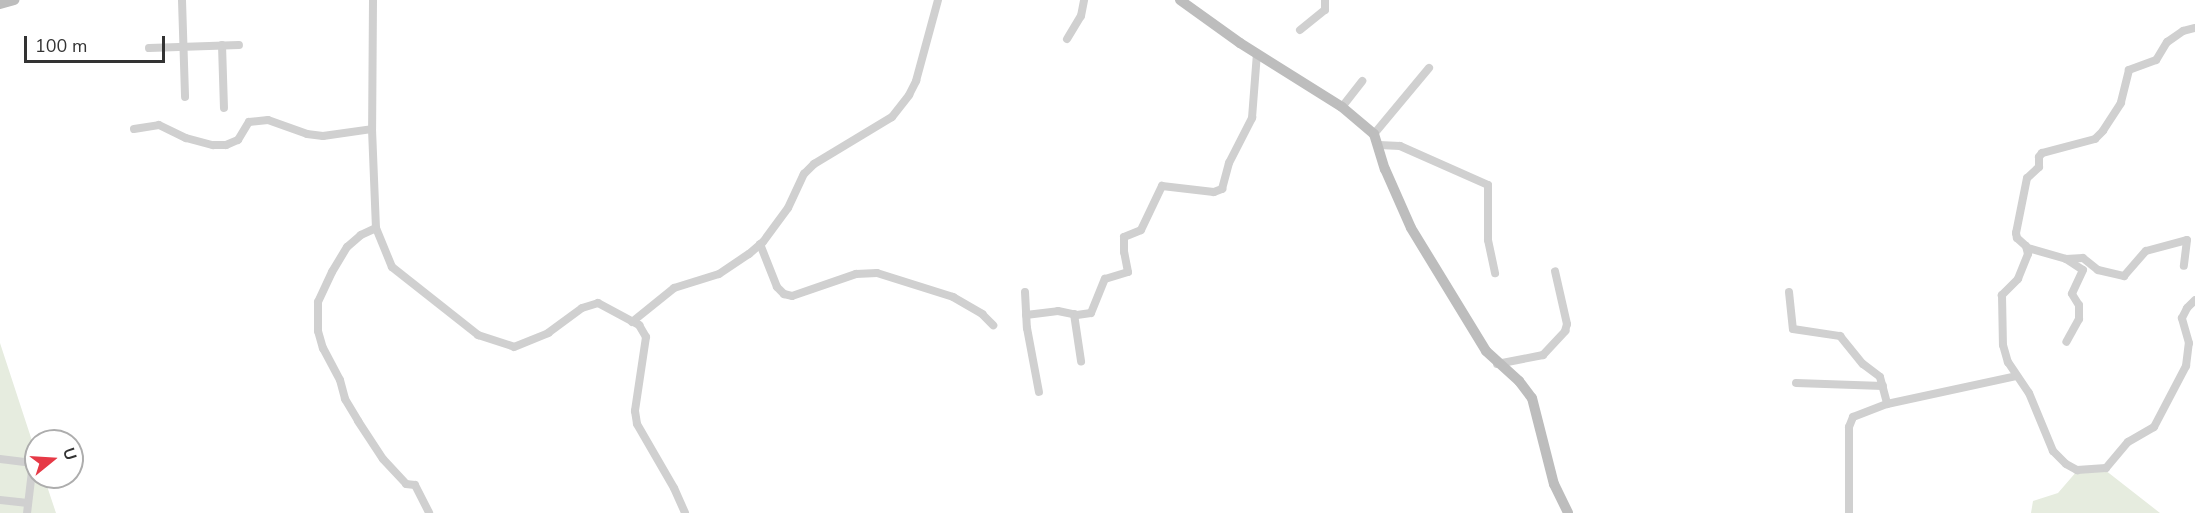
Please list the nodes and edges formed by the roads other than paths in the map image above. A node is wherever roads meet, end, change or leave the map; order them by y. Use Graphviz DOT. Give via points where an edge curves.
graph roads {
  1 [pos="14,0"];
  2 [pos="182,0"];
  3 [pos="373,0"];
  4 [pos="938,0"];
  5 [pos="1084,0"];
  6 [pos="1180,0"];
  7 [pos="1325,0"];
  8 [pos="0,4"];
  9 [pos="2195,28"];
  10 [pos="1300,30"];
  11 [pos="1067,39"];
  12 [pos="222,45"];
  13 [pos="239,45"];
  14 [pos="183,47"];
  15 [pos="149,48"];
  16 [pos="1257,53"];
  17 [pos="1429,68"];
  18 [pos="1362,81"];
  19 [pos="185,98"];
  20 [pos="1342,107"];
  21 [pos="224,108"];
  22 [pos="134,129"];
  23 [pos="372,129"];
  24 [pos="1376,139"];
  25 [pos="376,228"];
  26 [pos="760,244"];
  27 [pos="2028,248"];
  28 [pos="2066,259"];
  29 [pos="2184,266"];
  30 [pos="1555,271"];
  31 [pos="1495,273"];
  32 [pos="1025,292"];
  33 [pos="1789,292"];
  34 [pos="2195,300"];
  35 [pos="1074,314"];
  36 [pos="1026,315"];
  37 [pos="632,322"];
  38 [pos="993,326"];
  39 [pos="2066,342"];
  40 [pos="1081,361"];
  41 [pos="1497,364"];
  42 [pos="2016,376"];
  43 [pos="1796,383"];
  44 [pos="1883,386"];
  45 [pos="1039,392"];
  46 [pos="1887,404"];
  47 [pos="0,459"];
  48 [pos="0,500"];
  49 [pos="28,503"];
  50 [pos="27,513"];
  51 [pos="429,513"];
  52 [pos="685,513"];
  53 [pos="1568,513"];
  54 [pos="1848,513"];
  1 -- 8 [label="street"];
  2 -- 14 [label="street"];
  3 -- 23 [label="street"];
  4 -- 26 [label="street" via="909,95 884,123 814,164 804,174 788,208"];
  5 -- 11 [label="street" via="1081,16"];
  6 -- 16 [label="street"];
  7 -- 10 [label="street" via="1325,10"];
  9 -- 27 [label="street" via="2167,42 2156,60 2129,70 2121,103 2095,139 2040,155 2039,168 2027,178 2016,233"];
  12 -- 13 [label="street"];
  12 -- 14 [label="street"];
  12 -- 21 [label="street"];
  14 -- 15 [label="street"];
  14 -- 19 [label="street"];
  16 -- 20 [label="street"];
  16 -- 35 [label="street" via="1252,118 1229,163 1222,189 1214,192 1162,186 1141,230 1124,237 1128,272 1105,279 1089,315"];
  17 -- 24 [label="street"];
  18 -- 20 [label="street"];
  20 -- 24 [label="street"];
  22 -- 23 [label="street" via="159,125 186,138 226,145 238,140 249,122 268,120 323,136"];
  23 -- 25 [label="street"];
  24 -- 31 [label="street" via="1488,184 1488,240"];
  24 -- 41 [label="street" via="1411,228"];
  25 -- 37 [label="street" via="392,267 478,335 514,347 548,333 582,308 598,303"];
  25 -- 51 [label="street" via="347,247 332,272 318,302 318,331 358,421 383,459 406,484 415,485"];
  26 -- 37 [label="street" via="719,274 664,295"];
  26 -- 38 [label="street" via="777,287 784,294 792,296 856,274 877,273 952,297 982,314"];
  27 -- 28 [label="street"];
  27 -- 42 [label="street" via="2018,279 2001,300 2003,345"];
  28 -- 29 [label="street" via="2083,258 2098,270 2124,276 2146,251 2185,240 2188,242"];
  28 -- 39 [label="street" via="2083,270 2072,294 2079,304 2079,320"];
  30 -- 41 [label="street" via="1567,324 1565,331 1543,355"];
  32 -- 36 [label="street"];
  33 -- 44 [label="street" via="1793,329 1840,336 1863,364 1877,374"];
  34 -- 42 [label="street" via="2182,318 2189,353 2180,380 2154,427 2128,442 2106,468 2077,470 2053,451 2033,401"];
  35 -- 36 [label="street" via="1058,311"];
  35 -- 40 [label="street"];
  36 -- 45 [label="street"];
  37 -- 52 [label="street" via="643,329 646,337 634,411 637,424"];
  41 -- 53 [label="street" via="1519,381 1532,398 1554,484"];
  42 -- 46 [label="street"];
  43 -- 44 [label="street"];
  44 -- 46 [label="street"];
  46 -- 54 [label="street" via="1857,415 1850,423"];
  47 -- 49 [label="street" via="33,463"];
  48 -- 49 [label="street"];
  49 -- 50 [label="street"];
}
